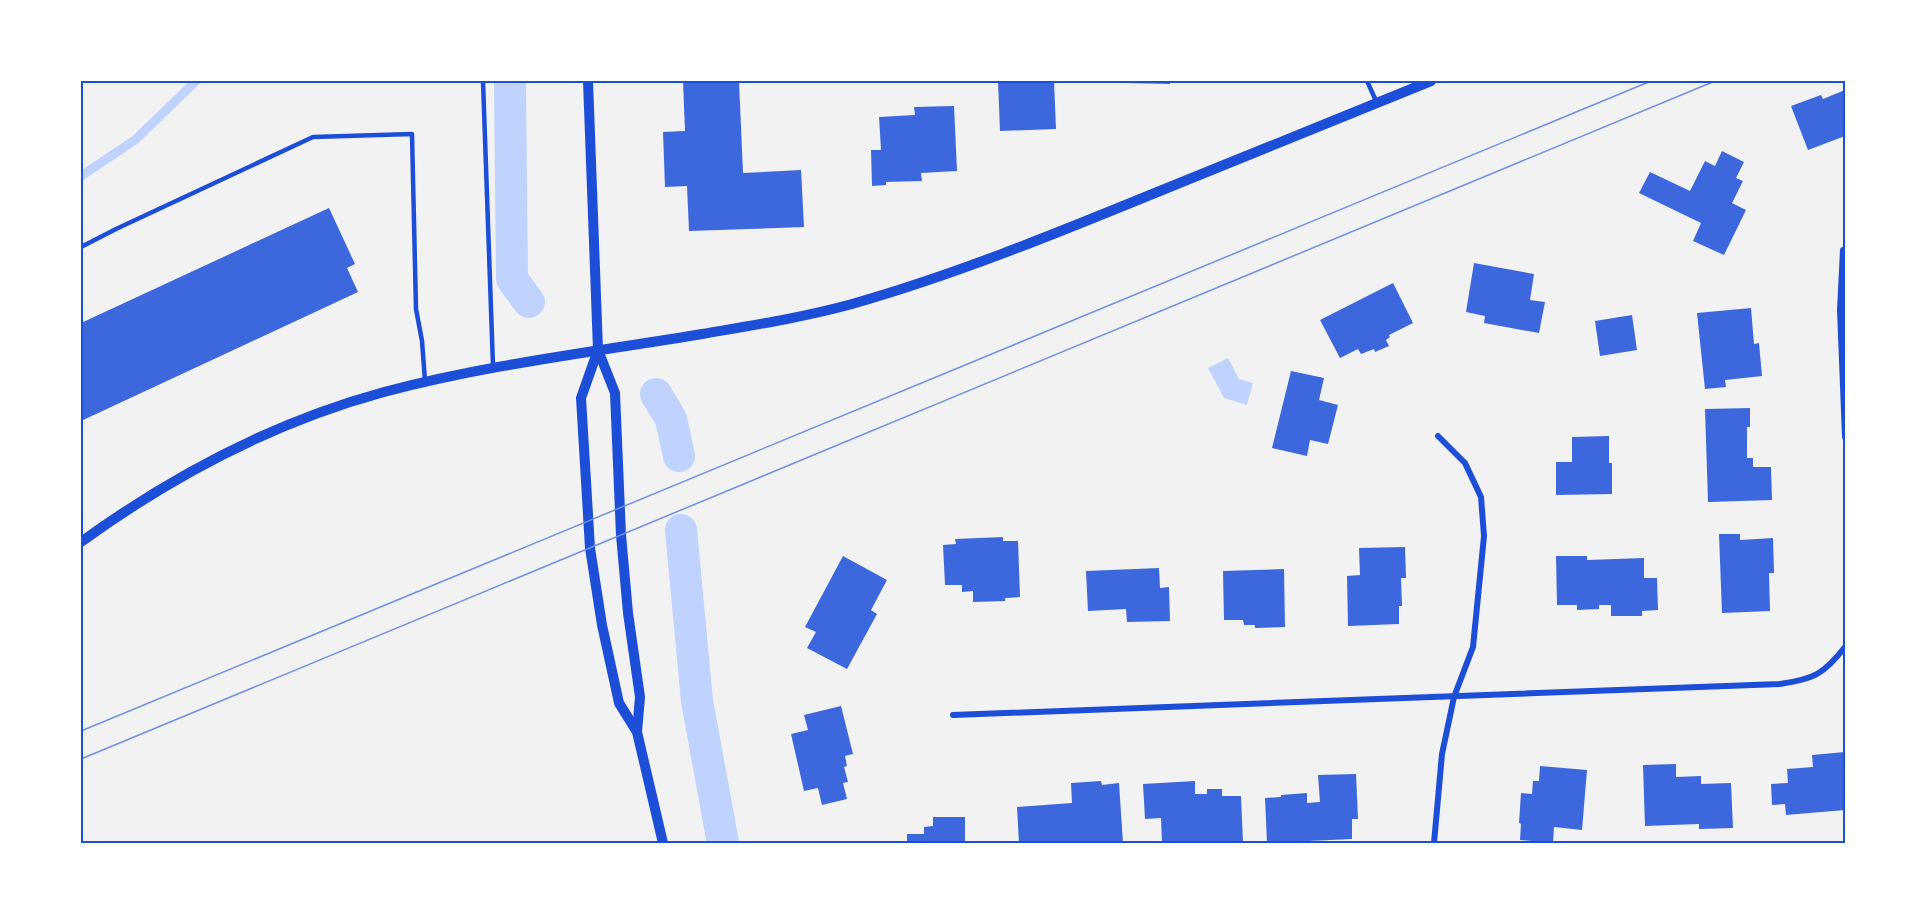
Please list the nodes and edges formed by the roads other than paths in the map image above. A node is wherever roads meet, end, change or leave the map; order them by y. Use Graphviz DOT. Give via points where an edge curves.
graph roads {
  1 [pos="483,81"];
  2 [pos="588,81"];
  3 [pos="1367,81"];
  4 [pos="1431,81"];
  5 [pos="1377,103"];
  6 [pos="81,247"];
  7 [pos="1844,250"];
  8 [pos="598,350"];
  9 [pos="494,369"];
  10 [pos="425,382"];
  11 [pos="1438,436"];
  12 [pos="1845,437"];
  13 [pos="81,542"];
  14 [pos="1845,647"];
  15 [pos="1454,697"];
  16 [pos="953,715"];
  17 [pos="637,732"];
  18 [pos="663,843"];
  19 [pos="1434,843"];
  1 -- 9 [label="lane"];
  2 -- 8 [label="street"];
  3 -- 5 [label="lane"];
  4 -- 5 [label="street"];
  5 -- 8 [label="street" via="1016,249 896,290 805,315"];
  6 -- 10 [label="lane" via="313,137 412,134 416,309"];
  7 -- 12 [label="street" via="1840,310"];
  8 -- 9 [label="street"];
  8 -- 17 [label="street" via="615,393 621,535 640,697"];
  8 -- 17 [label="street" via="581,398 590,539 602,625 619,703"];
  9 -- 10 [label="street"];
  10 -- 13 [label="street" via="380,393 257,438 175,481"];
  11 -- 15 [label="street" via="1465,463 1481,497 1484,537 1473,647"];
  14 -- 15 [label="street" via="1830,666 1806,681"];
  15 -- 16 [label="street"];
  15 -- 19 [label="street" via="1442,754"];
  17 -- 18 [label="street"];
}
